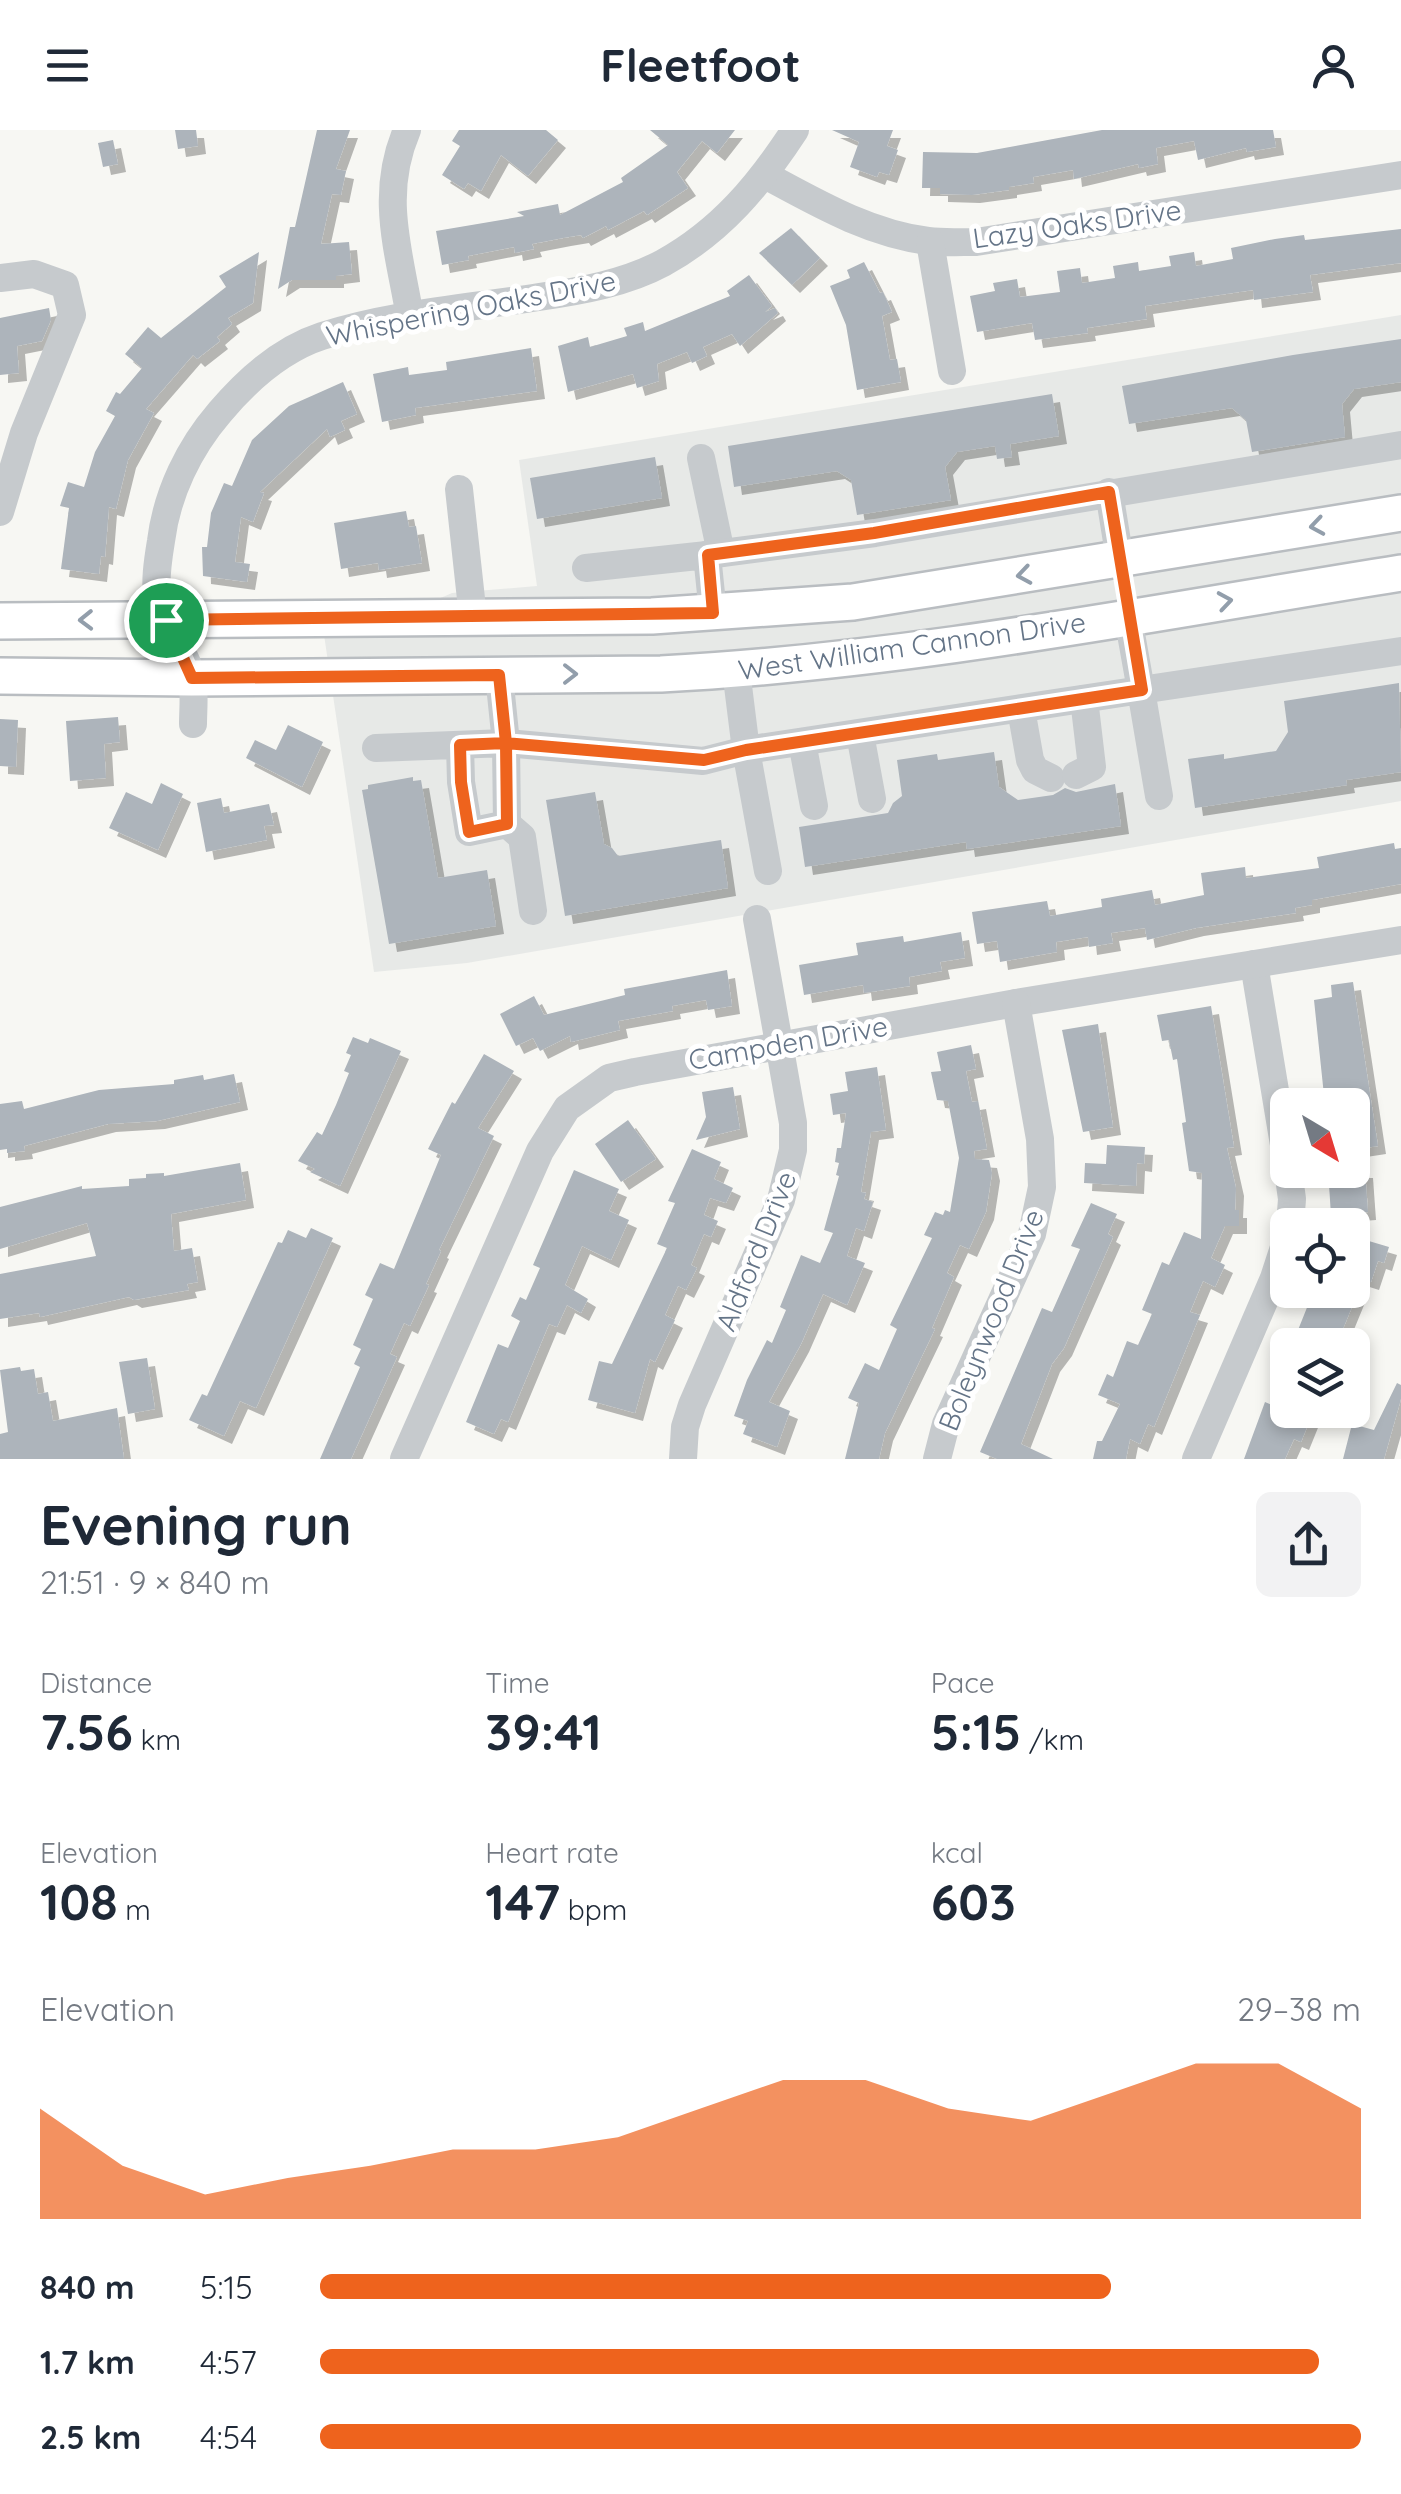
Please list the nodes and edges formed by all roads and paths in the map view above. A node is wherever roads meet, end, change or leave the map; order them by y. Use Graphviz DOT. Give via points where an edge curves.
graph roads {
  1 [pos="407,130"];
  2 [pos="795,130"];
  3 [pos="765,175"];
  4 [pos="1401,175"];
  5 [pos="930,242"];
  6 [pos="0,278"];
  7 [pos="410,317"];
  8 [pos="952,371"];
  9 [pos="1401,445"];
  10 [pos="700,458"];
  11 [pos="459,489"];
  12 [pos="1109,492"];
  13 [pos="0,512"];
  14 [pos="1401,512"];
  15 [pos="714,554"];
  16 [pos="1120,560"];
  17 [pos="586,568"];
  18 [pos="1401,573"];
  19 [pos="713,613"];
  20 [pos="474,617"];
  21 [pos="1128,617"];
  22 [pos="2,618"];
  23 [pos="166,620"];
  24 [pos="1401,651"];
  25 [pos="736,670"];
  26 [pos="499,675"];
  27 [pos="0,676"];
  28 [pos="192,678"];
  29 [pos="1142,690"];
  30 [pos="1084,700"];
  31 [pos="1021,709"];
  32 [pos="193,724"];
  33 [pos="860,734"];
  34 [pos="802,742"];
  35 [pos="506,743"];
  36 [pos="460,745"];
  37 [pos="376,748"];
  38 [pos="746,750"];
  39 [pos="1159,796"];
  40 [pos="872,799"];
  41 [pos="814,806"];
  42 [pos="507,824"];
  43 [pos="768,871"];
  44 [pos="533,910"];
  45 [pos="757,919"];
  46 [pos="1401,940"];
  47 [pos="1254,964"];
  48 [pos="1016,1003"];
  49 [pos="778,1044"];
  50 [pos="1274,1088"];
  51 [pos="1270,1287"];
  52 [pos="404,1459"];
  53 [pos="683,1459"];
  54 [pos="937,1459"];
  55 [pos="1196,1459"];
  1 -- 7 [label="street" via="391,183"];
  2 -- 3 [label="street, Whispering Oaks Drive"];
  3 -- 5 [label="street, Lazy Oaks Drive" via="843,217"];
  3 -- 7 [label="street, Whispering Oaks Drive" via="733,213 661,264 562,294"];
  4 -- 5 [label="street, Lazy Oaks Drive" via="976,242"];
  5 -- 8 [label="street"];
  6 -- 13 [label="street" via="34,274 65,285 72,316"];
  7 -- 23 [label="street, Whispering Oaks Drive" via="320,336 234,394 208,426 176,484 163,528 158,600"];
  9 -- 12 [label="street"];
  10 -- 15 [label="street"];
  11 -- 20 [label="street"];
  12 -- 15 [label="street"];
  12 -- 16 [label="street"];
  14 -- 16 [label="main road, West William Cannon Drive, one-way"];
  15 -- 17 [label="street"];
  15 -- 19 [label="street"];
  16 -- 19 [label="main road, West William Cannon Drive, one-way" via="854,602"];
  16 -- 21 [label="main road"];
  21 -- 18 [label="main road, West William Cannon Drive, one-way"];
  19 -- 20 [label="main road, West William Cannon Drive"];
  20 -- 23 [label="main road, West William Cannon Drive"];
  21 -- 25 [label="main road, West William Cannon Drive"];
  21 -- 29 [label="street"];
  23 -- 22 [label="main road, West William Cannon Drive, one-way"];
  23 -- 28 [label="street, Whispering Oaks Drive"];
  24 -- 29 [label="street"];
  26 -- 25 [label="main road, West William Cannon Drive, one-way"];
  25 -- 38 [label="street"];
  26 -- 28 [label="main road, West William Cannon Drive"];
  26 -- 35 [label="street"];
  27 -- 28 [label="main road, West William Cannon Drive"];
  28 -- 32 [label="street"];
  29 -- 30 [label="street"];
  29 -- 39 [label="street"];
  30 -- 31 [label="street"];
  30 -- 31 [label="street" via="1092,767 1064,777 1036,770"];
  31 -- 33 [label="street"];
  33 -- 34 [label="street"];
  33 -- 40 [label="street"];
  34 -- 38 [label="street"];
  34 -- 41 [label="street"];
  35 -- 36 [label="street"];
  35 -- 38 [label="street" via="704,760"];
  35 -- 42 [label="street"];
  36 -- 37 [label="street"];
  36 -- 42 [label="street" via="469,832"];
  38 -- 43 [label="street"];
  42 -- 44 [label="street" via="522,837"];
  45 -- 49 [label="street, Aldford Drive"];
  46 -- 47 [label="street, Campden Drive"];
  47 -- 48 [label="street, Campden Drive"];
  47 -- 50 [label="street"];
  48 -- 49 [label="street, Campden Drive"];
  48 -- 54 [label="street, Boleynwood Drive" via="1042,1187 1032,1234 946,1424"];
  49 -- 52 [label="street, Campden Drive" via="609,1078 567,1108 528,1177"];
  49 -- 53 [label="street, Aldford Drive" via="793,1123 790,1174 692,1405"];
  51 -- 55 [label="street"];
}
